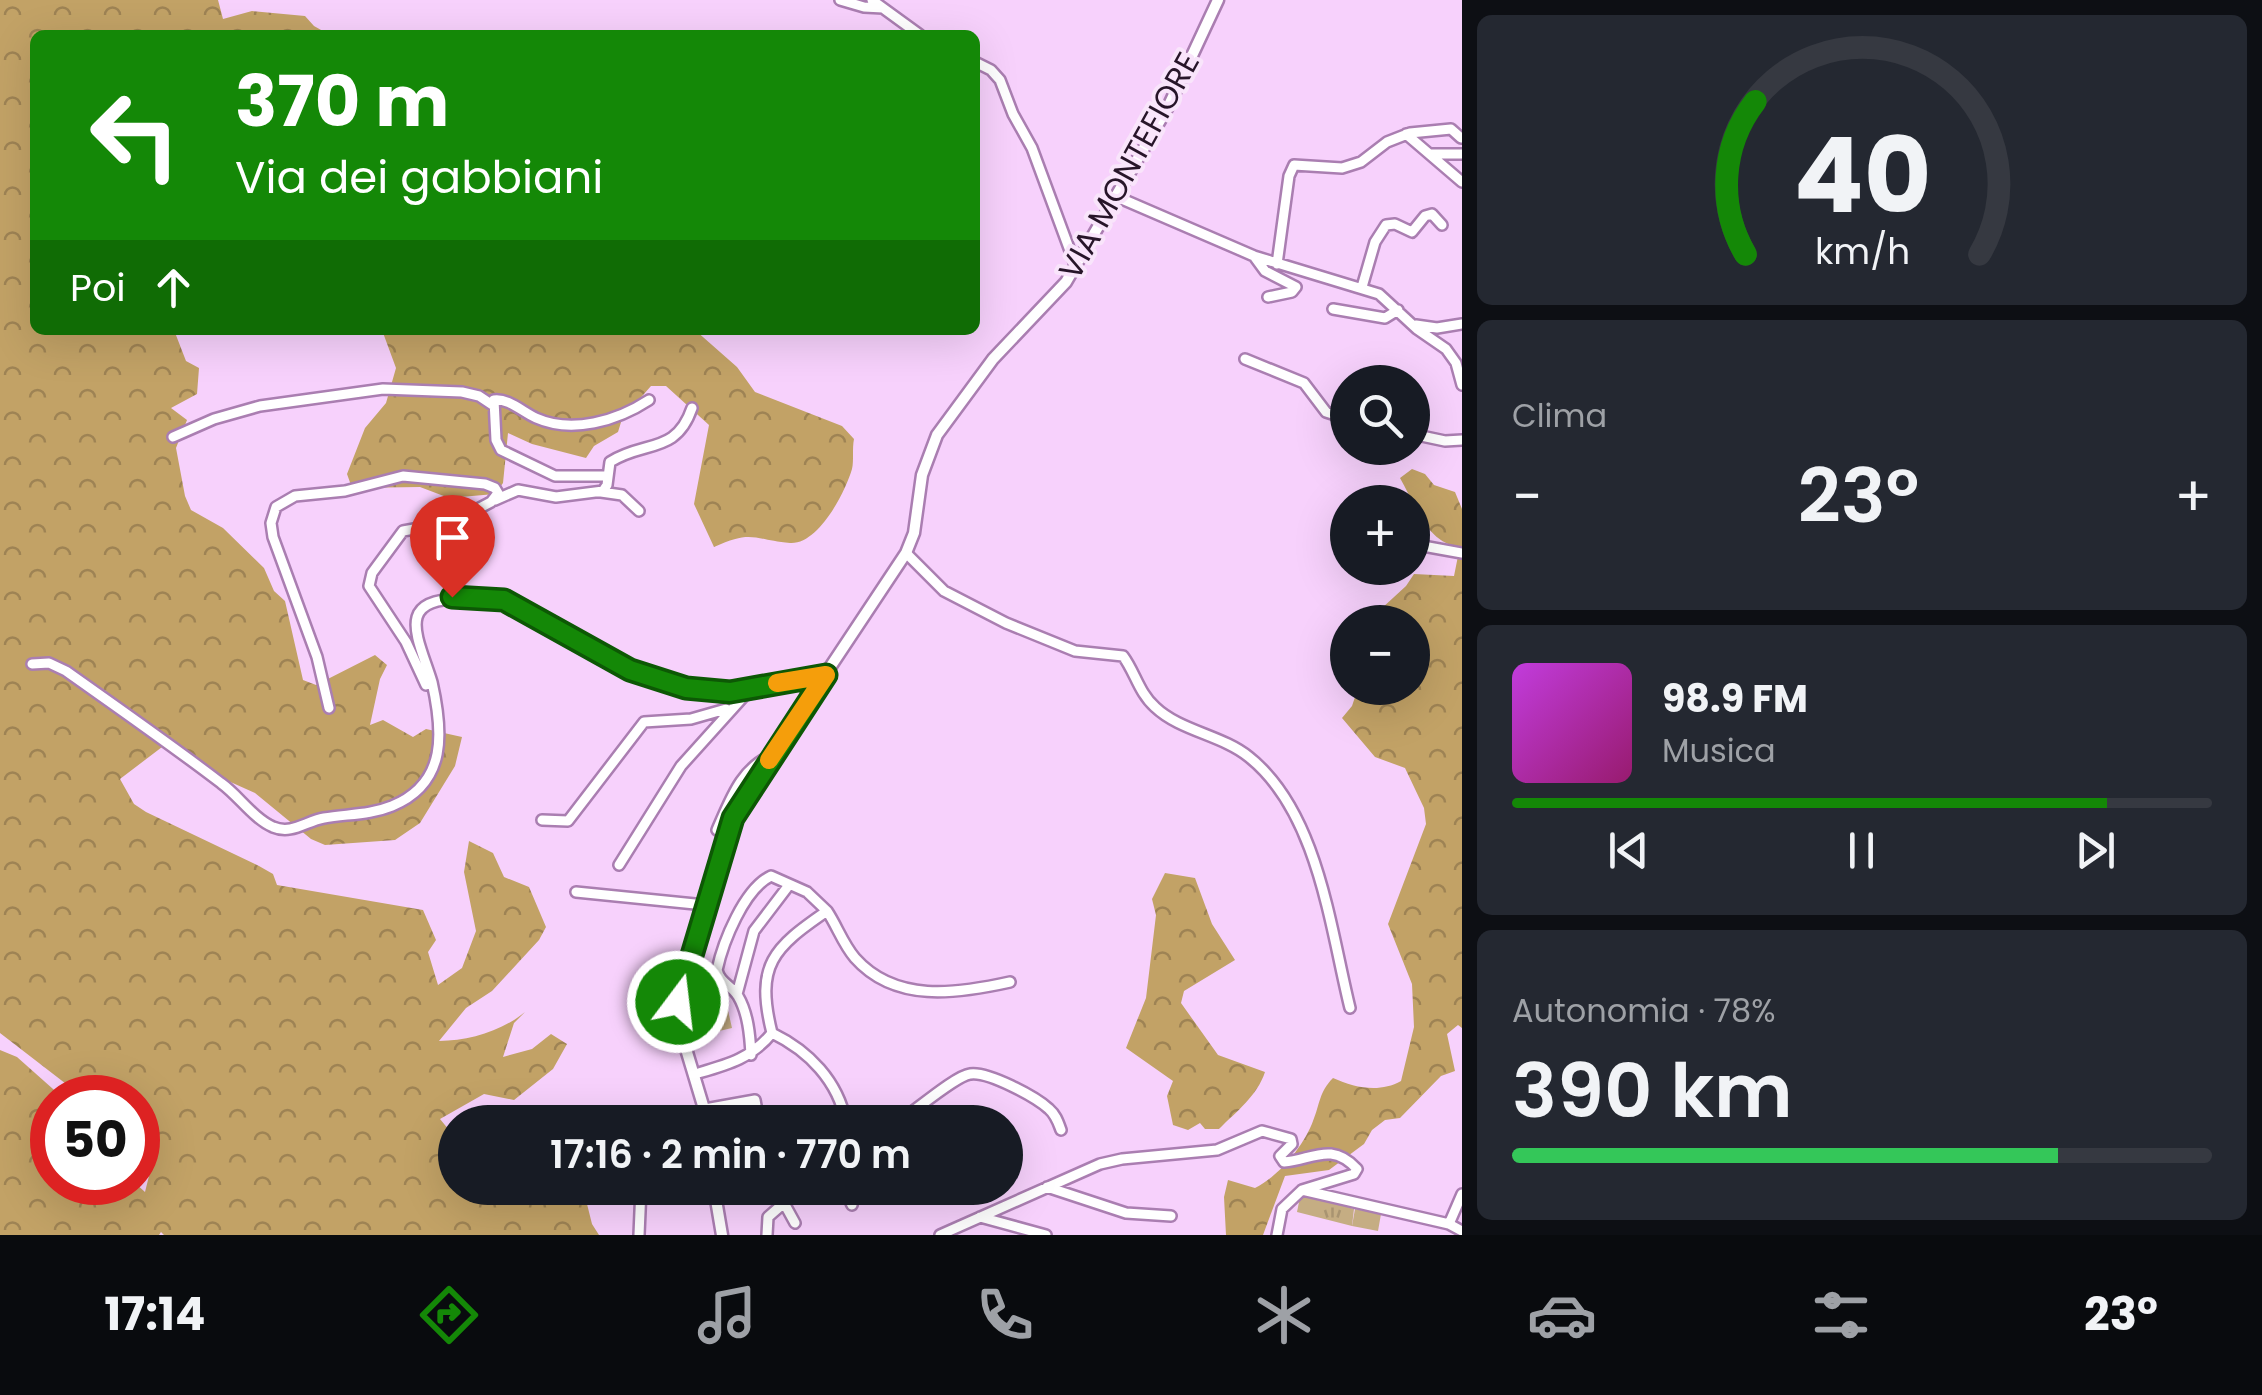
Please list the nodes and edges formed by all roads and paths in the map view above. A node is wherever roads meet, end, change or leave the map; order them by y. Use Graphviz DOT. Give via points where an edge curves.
graph roads {
  1 [pos="840,0"];
  2 [pos="872,0"];
  3 [pos="1218,0"];
  4 [pos="882,8"];
  5 [pos="913,30"];
  6 [pos="980,64"];
  7 [pos="1406,134"];
  8 [pos="1462,138"];
  9 [pos="1427,154"];
  10 [pos="1462,154"];
  11 [pos="1462,182"];
  12 [pos="1115,196"];
  13 [pos="1442,225"];
  14 [pos="1254,256"];
  15 [pos="1277,264"];
  16 [pos="1076,266"];
  17 [pos="1362,287"];
  18 [pos="1268,298"];
  19 [pos="1334,309"];
  20 [pos="1398,310"];
  21 [pos="1410,322"];
  22 [pos="1462,324"];
  23 [pos="1245,359"];
  24 [pos="1462,385"];
  25 [pos="649,400"];
  26 [pos="494,406"];
  27 [pos="692,408"];
  28 [pos="1330,413"];
  29 [pos="173,437"];
  30 [pos="1430,438"];
  31 [pos="1462,440"];
  32 [pos="606,476"];
  33 [pos="601,492"];
  34 [pos="488,504"];
  35 [pos="639,511"];
  36 [pos="1430,547"];
  37 [pos="906,553"];
  38 [pos="1462,553"];
  39 [pos="32,664"];
  40 [pos="826,675"];
  41 [pos="432,682"];
  42 [pos="765,686"];
  43 [pos="733,706"];
  44 [pos="329,708"];
  45 [pos="772,755"];
  46 [pos="542,820"];
  47 [pos="717,830"];
  48 [pos="619,865"];
  49 [pos="789,885"];
  50 [pos="576,892"];
  51 [pos="705,904"];
  52 [pos="827,910"];
  53 [pos="1010,982"];
  54 [pos="737,994"];
  55 [pos="1350,1008"];
  56 [pos="772,1033"];
  57 [pos="751,1055"];
  58 [pos="695,1074"];
  59 [pos="753,1086"];
  60 [pos="755,1100"];
  61 [pos="705,1105"];
  62 [pos="724,1105"];
  63 [pos="756,1105"];
  64 [pos="841,1105"];
  65 [pos="922,1105"];
  66 [pos="1061,1130"];
  67 [pos="1047,1187"];
  68 [pos="1302,1190"];
  69 [pos="1462,1194"];
  70 [pos="640,1205"];
  71 [pos="717,1205"];
  72 [pos="782,1205"];
  73 [pos="785,1205"];
  74 [pos="1170,1216"];
  75 [pos="980,1217"];
  76 [pos="795,1223"];
  77 [pos="1449,1224"];
  78 [pos="1462,1231"];
  79 [pos="639,1235"];
  80 [pos="722,1235"];
  81 [pos="767,1235"];
  82 [pos="940,1235"];
  83 [pos="1046,1235"];
  84 [pos="1277,1235"];
  1 -- 4 [label="street"];
  2 -- 4 [label="street"];
  3 -- 12 [label="main road, VIA MONTEFIORE" via="1169,105"];
  4 -- 5 [label="street"];
  6 -- 16 [label="street" via="1000,80"];
  7 -- 8 [label="street" via="1448,129"];
  7 -- 9 [label="street"];
  7 -- 15 [label="street" via="1347,167 1292,168"];
  9 -- 10 [label="street"];
  9 -- 11 [label="street"];
  12 -- 14 [label="street"];
  12 -- 16 [label="main road, VIA MONTEFIORE"];
  13 -- 17 [label="street" via="1432,214 1412,232 1386,225"];
  14 -- 15 [label="street"];
  14 -- 18 [label="street" via="1263,269 1296,287"];
  15 -- 17 [label="street"];
  16 -- 37 [label="main road, VIA MONTEFIORE" via="940,430 924,469"];
  17 -- 20 [label="street"];
  19 -- 20 [label="street" via="1384,318"];
  20 -- 21 [label="street"];
  21 -- 22 [label="street" via="1433,328"];
  21 -- 24 [label="street" via="1446,349"];
  23 -- 28 [label="street" via="1304,383"];
  25 -- 26 [label="street" via="624,414 568,426 500,398"];
  26 -- 29 [label="street" via="476,394 383,389 251,408"];
  26 -- 32 [label="street" via="501,450 554,476"];
  27 -- 32 [label="street" via="672,439 613,460"];
  30 -- 31 [label="street"];
  32 -- 33 [label="street"];
  33 -- 34 [label="street" via="556,497 518,490"];
  33 -- 35 [label="street" via="622,495"];
  34 -- 41 [label="street" via="446,525 403,531 370,578 424,682"];
  34 -- 44 [label="street" via="498,496 489,485 410,476 278,504 272,534"];
  36 -- 38 [label="street"];
  37 -- 40 [label="main road, VIA MONTEFIORE"];
  37 -- 55 [label="street" via="939,588 991,616 1076,651 1122,656 1158,710 1256,763 1306,834"];
  39 -- 41 [label="street" via="66,671 224,784 263,821 284,830 392,806 424,781 440,743"];
  40 -- 42 [label="street"];
  40 -- 45 [label="main road, VIA MONTEFIORE"];
  41 -- 42 [label="street" via="416,624 424,606 450,597 504,600 630,670 686,688"];
  42 -- 43 [label="street"];
  43 -- 46 [label="street" via="690,719 644,722 568,821"];
  43 -- 48 [label="street" via="681,766"];
  45 -- 47 [label="street" via="749,769"];
  45 -- 51 [label="main road, VIA MONTEFIORE" via="733,818"];
  49 -- 52 [label="street"];
  49 -- 54 [label="street" via="754,930"];
  49 -- 54 [label="street" via="766,878 728,934 718,974"];
  50 -- 51 [label="street"];
  51 -- 58 [label="main road, VIA MONTEFIORE" via="678,1008"];
  52 -- 53 [label="street" via="855,958 894,987 943,991"];
  52 -- 56 [label="street" via="770,961 765,994"];
  54 -- 57 [label="street"];
  56 -- 57 [label="street"];
  56 -- 64 [label="street" via="819,1068"];
  57 -- 58 [label="street"];
  58 -- 61 [label="main road, VIA MONTEFIORE"];
  59 -- 60 [label="street"];
  60 -- 62 [label="street"];
  60 -- 63 [label="street"];
  65 -- 66 [label="street" via="974,1073 1032,1097"];
  67 -- 68 [label="street" via="1106,1162 1212,1150 1262,1132 1291,1139 1284,1162 1322,1152 1356,1168"];
  67 -- 74 [label="street" via="1126,1213"];
  67 -- 75 [label="street"];
  68 -- 77 [label="street"];
  68 -- 84 [label="street" via="1282,1209"];
  69 -- 77 [label="street"];
  70 -- 79 [label="street"];
  71 -- 80 [label="main road"];
  72 -- 81 [label="street" via="768,1217"];
  73 -- 76 [label="street"];
  75 -- 82 [label="street"];
  75 -- 83 [label="street"];
  77 -- 78 [label="street"];
}
